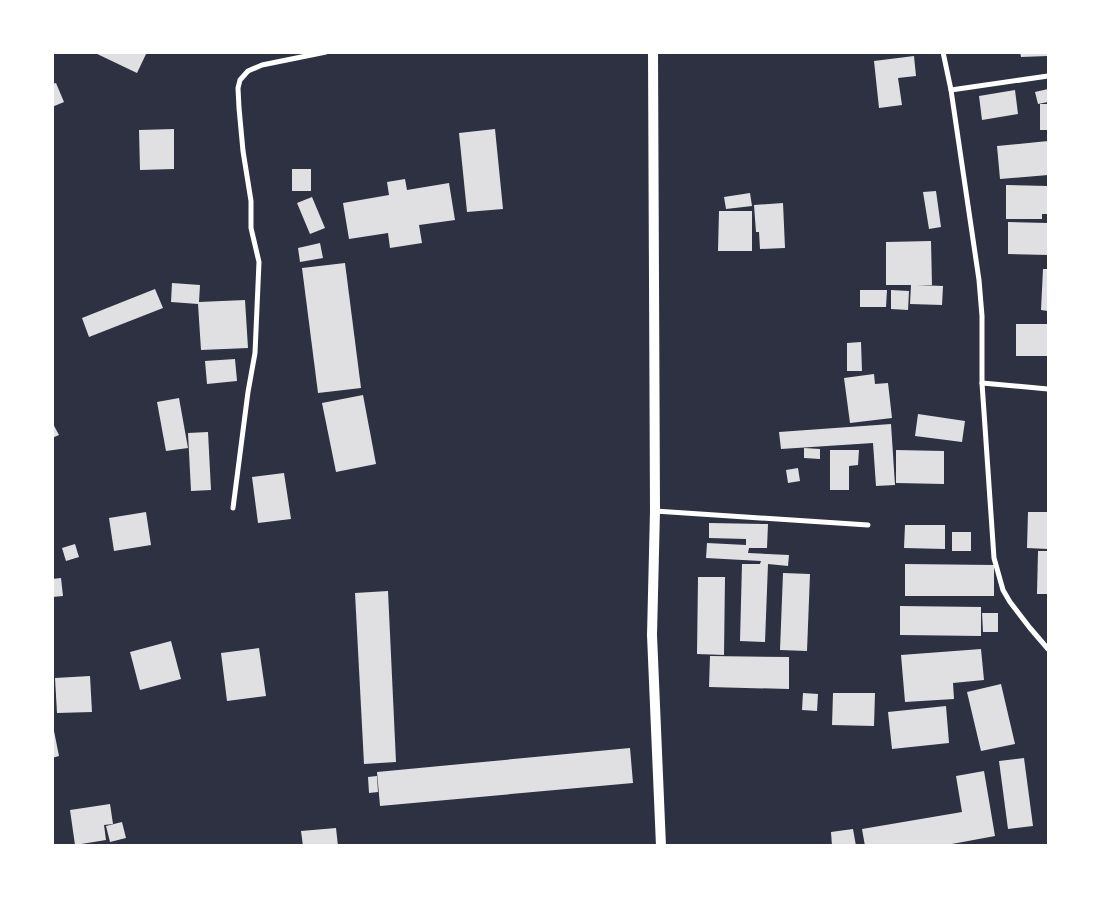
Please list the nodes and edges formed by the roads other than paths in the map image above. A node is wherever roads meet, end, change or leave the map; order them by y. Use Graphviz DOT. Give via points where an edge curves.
graph roads {
  1 [pos="326,52"];
  2 [pos="653,52"];
  3 [pos="943,52"];
  4 [pos="1048,76"];
  5 [pos="951,90"];
  6 [pos="982,383"];
  7 [pos="1048,389"];
  8 [pos="233,508"];
  9 [pos="655,511"];
  10 [pos="868,524"];
  11 [pos="1048,649"];
  12 [pos="661,846"];
  1 -- 8 [label="street" via="262,65 248,71 238,88 251,228 259,262 255,353"];
  2 -- 9 [label="main road"];
  3 -- 5 [label="street"];
  4 -- 5 [label="street"];
  5 -- 6 [label="street" via="979,280"];
  6 -- 7 [label="street"];
  6 -- 11 [label="street" via="994,558 1010,602"];
  9 -- 10 [label="street"];
  9 -- 12 [label="main road" via="652,635"];
}
